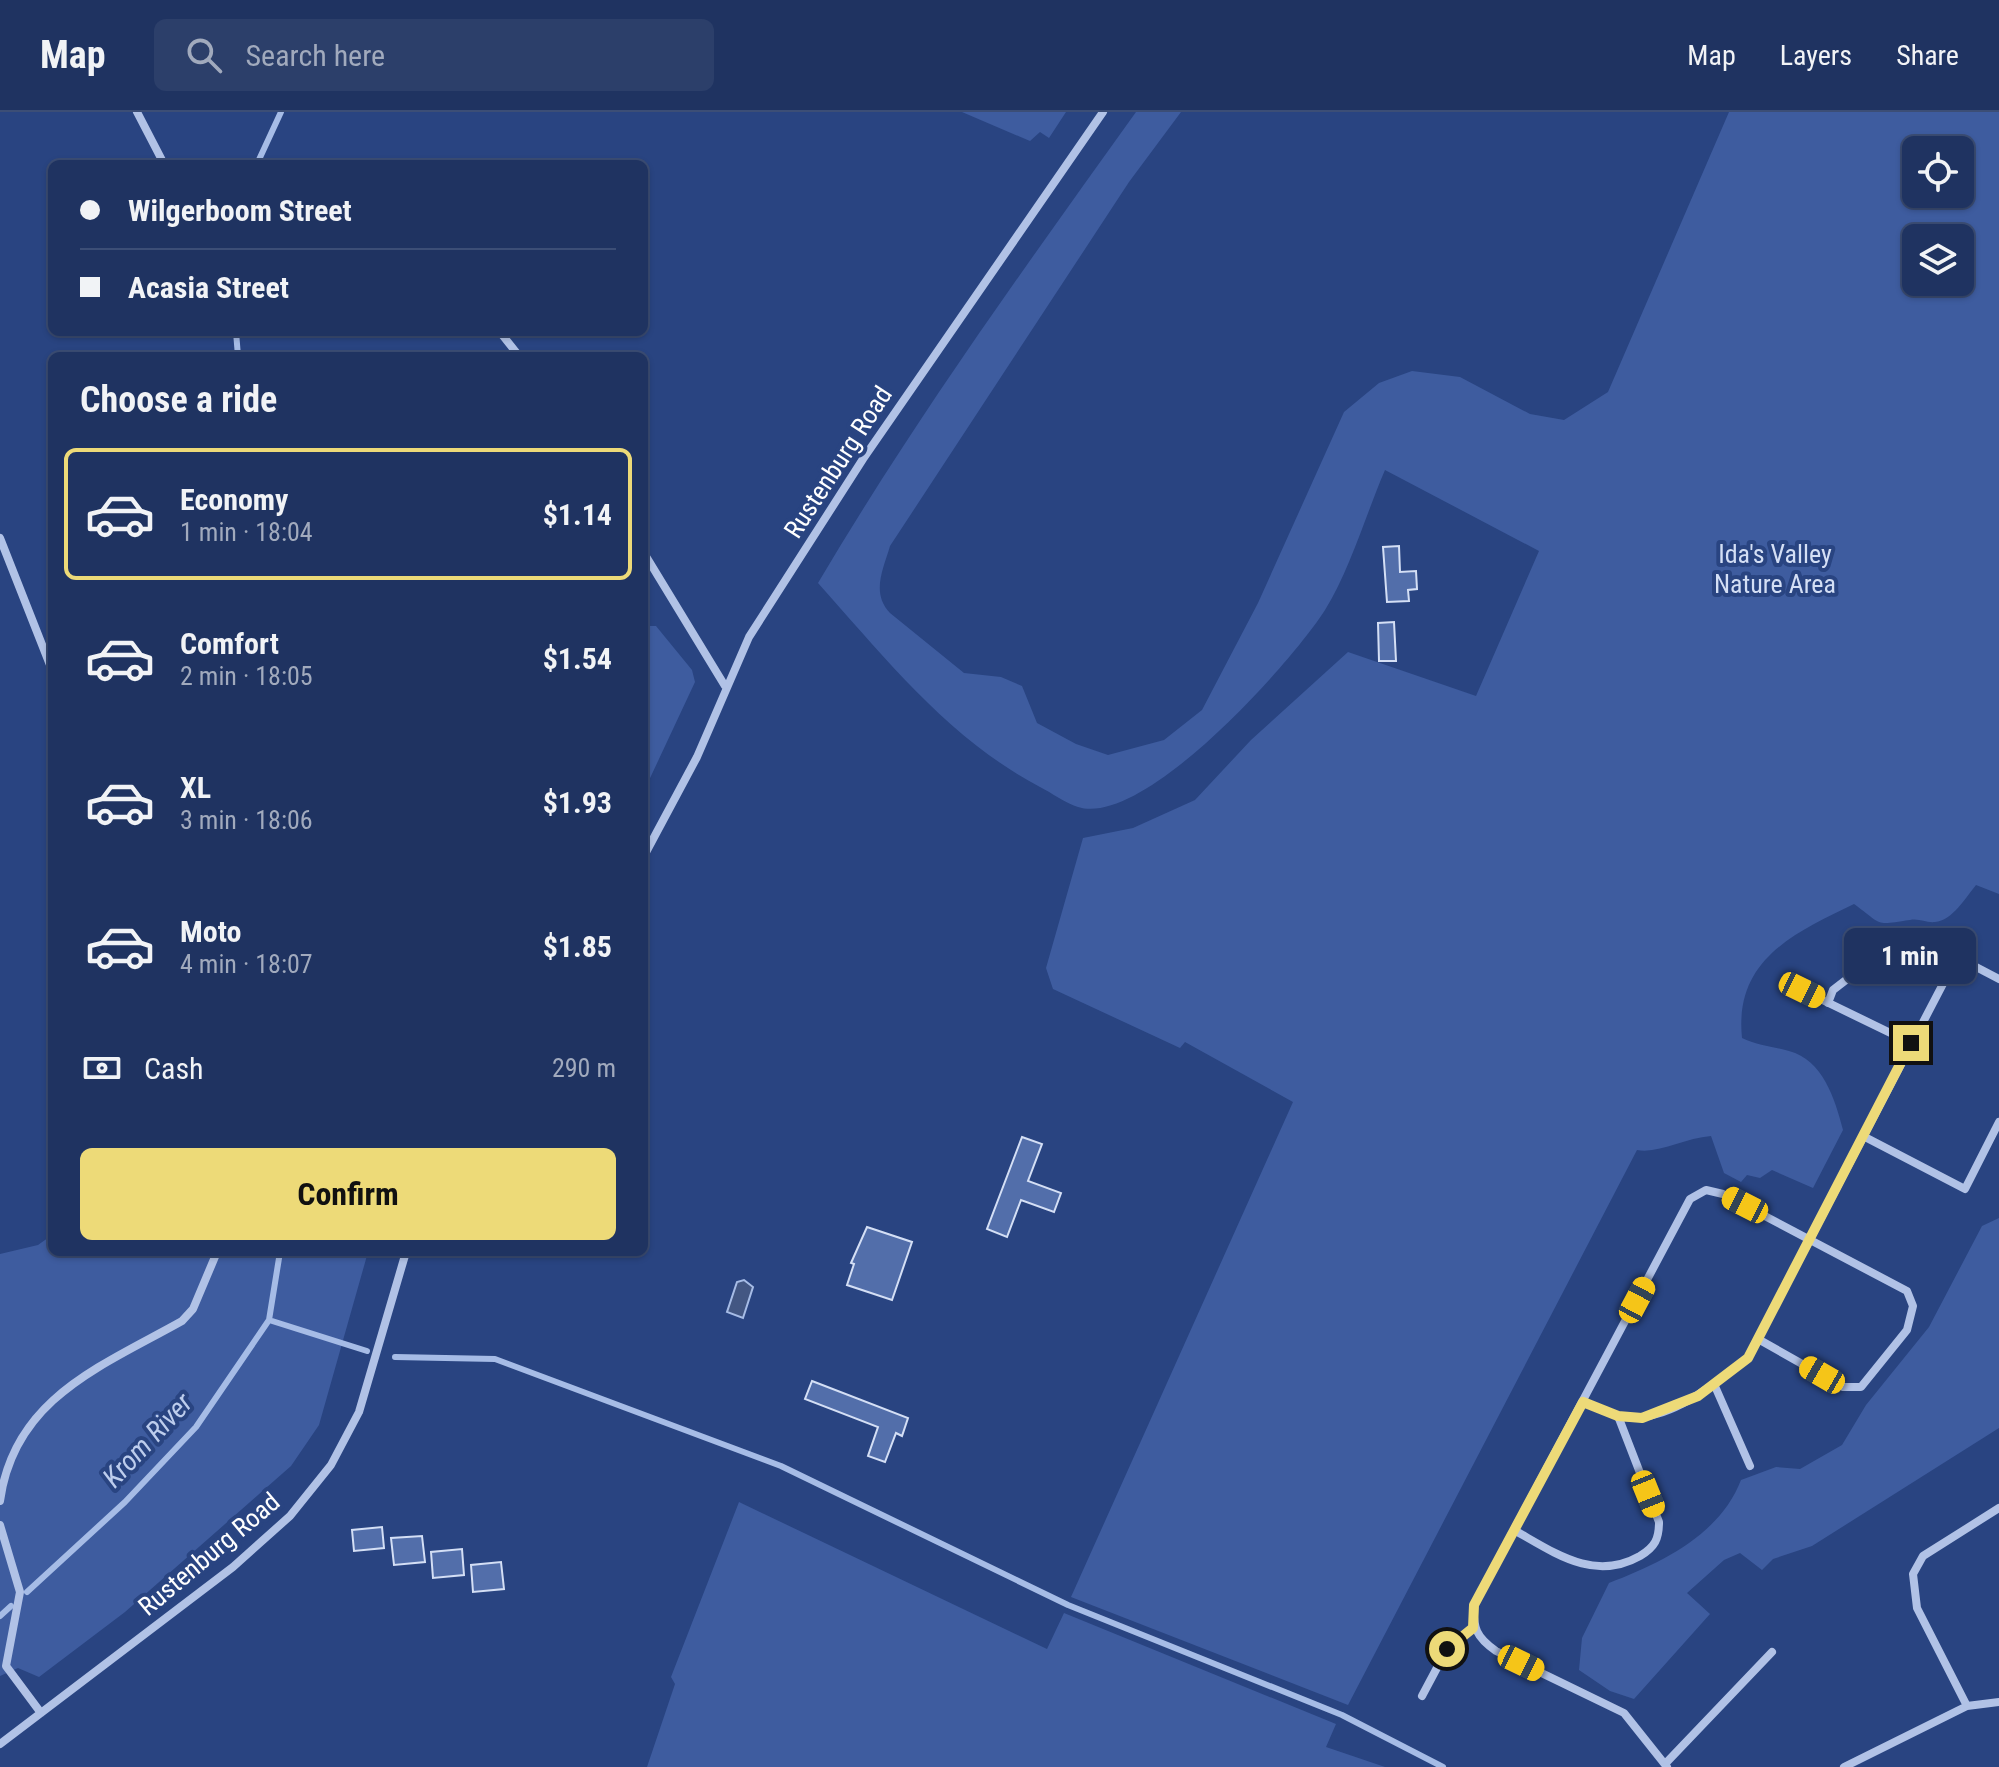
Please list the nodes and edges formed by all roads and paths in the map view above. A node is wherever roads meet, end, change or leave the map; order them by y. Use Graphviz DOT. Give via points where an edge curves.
graph roads {
  1 [pos="137,112"];
  2 [pos="1103,112"];
  3 [pos="162,160"];
  4 [pos="503,336"];
  5 [pos="516,352"];
  6 [pos="0,538"];
  7 [pos="648,560"];
  8 [pos="48,660"];
  9 [pos="725,686"];
  10 [pos="648,849"];
  11 [pos="1957,957"];
  12 [pos="1999,979"];
  13 [pos="1802,990"];
  14 [pos="1828,1003"];
  15 [pos="1911,1043"];
  16 [pos="1999,1122"];
  17 [pos="1863,1136"];
  18 [pos="1810,1238"];
  19 [pos="215,1256"];
  20 [pos="405,1256"];
  21 [pos="1758,1339"];
  22 [pos="1714,1384"];
  23 [pos="1583,1402"];
  24 [pos="1618,1416"];
  25 [pos="1750,1466"];
  26 [pos="0,1501"];
  27 [pos="1999,1508"];
  28 [pos="0,1525"];
  29 [pos="1514,1530"];
  30 [pos="1473,1628"];
  31 [pos="1772,1652"];
  32 [pos="1422,1696"];
  33 [pos="1999,1702"];
  34 [pos="1967,1706"];
  35 [pos="41,1713"];
  36 [pos="0,1744"];
  37 [pos="1666,1765"];
  38 [pos="1844,1767"];
  1 -- 3 [label="street"];
  2 -- 9 [label="street, Rustenburg Road" via="863,459 749,637"];
  4 -- 5 [label="street"];
  6 -- 8 [label="street"];
  7 -- 9 [label="street"];
  9 -- 10 [label="street, Rustenburg Road" via="697,757"];
  11 -- 12 [label="street"];
  11 -- 14 [label="street" via="1922,937 1899,939 1833,990"];
  11 -- 15 [label="street"];
  13 -- 14 [label="street"];
  14 -- 15 [label="street"];
  15 -- 17 [label="street"];
  16 -- 17 [label="street" via="1965,1189"];
  17 -- 18 [label="street"];
  18 -- 21 [label="street"];
  18 -- 21 [label="street" via="1907,1291 1913,1306 1907,1330 1861,1387 1843,1387"];
  18 -- 23 [label="street" via="1723,1194 1706,1190 1690,1199"];
  19 -- 26 [label="street" via="193,1309 182,1321 92,1371 50,1401 26,1427 3,1478"];
  20 -- 35 [label="street, Rustenburg Road" via="359,1412 331,1465 290,1516 233,1567"];
  21 -- 22 [label="street" via="1748,1358"];
  22 -- 24 [label="street" via="1698,1396 1642,1418"];
  22 -- 25 [label="street"];
  23 -- 24 [label="street"];
  23 -- 29 [label="street"];
  24 -- 29 [label="street" via="1659,1522 1659,1538 1651,1550 1602,1569 1585,1567"];
  27 -- 34 [label="street" via="1923,1556 1913,1574 1917,1608"];
  28 -- 35 [label="street" via="20,1592 6,1666"];
  29 -- 30 [label="street" via="1474,1605"];
  30 -- 32 [label="street" via="1447,1649"];
  30 -- 37 [label="street" via="1496,1651 1624,1713"];
  31 -- 37 [label="street"];
  33 -- 34 [label="street"];
  34 -- 38 [label="street"];
  35 -- 36 [label="street, Rustenburg Road"];
}
